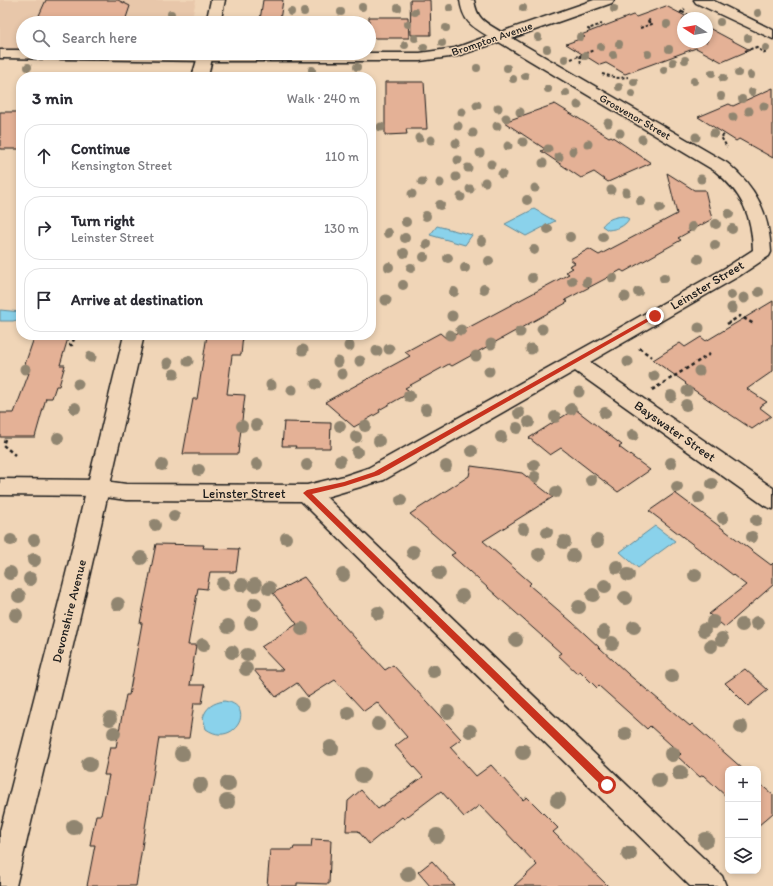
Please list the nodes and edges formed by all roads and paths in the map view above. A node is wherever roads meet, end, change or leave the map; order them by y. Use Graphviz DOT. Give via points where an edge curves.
graph roads {
  1 [pos="218,0"];
  2 [pos="467,0"];
  3 [pos="607,0"];
  4 [pos="701,0"];
  5 [pos="215,16"];
  6 [pos="650,20"];
  7 [pos="602,24"];
  8 [pos="640,28"];
  9 [pos="590,30"];
  10 [pos="773,35"];
  11 [pos="499,38"];
  12 [pos="755,47"];
  13 [pos="594,50"];
  14 [pos="0,54"];
  15 [pos="16,54"];
  16 [pos="762,54"];
  17 [pos="376,57"];
  18 [pos="205,60"];
  19 [pos="568,60"];
  20 [pos="201,72"];
  21 [pos="602,74"];
  22 [pos="628,77"];
  23 [pos="724,135"];
  24 [pos="727,148"];
  25 [pos="767,255"];
  26 [pos="727,324"];
  27 [pos="754,324"];
  28 [pos="74,340"];
  29 [pos="133,340"];
  30 [pos="69,345"];
  31 [pos="710,354"];
  32 [pos="576,362"];
  33 [pos="646,394"];
  34 [pos="5,439"];
  35 [pos="15,455"];
  36 [pos="0,487"];
  37 [pos="98,488"];
  38 [pos="307,493"];
  39 [pos="773,500"];
  40 [pos="1,886"];
  41 [pos="711,886"];
  1 -- 5 [label="street"];
  2 -- 11 [label="street, Grosvenor Street" via="472,20"];
  3 -- 11 [label="street, Brompton Avenue"];
  4 -- 10 [label="street"];
  6 -- 8 [label="path" via="647,21 652,24"];
  7 -- 9 [label="path" via="588,29"];
  11 -- 17 [label="street, Brompton Avenue" via="457,52 420,57"];
  11 -- 25 [label="street, Grosvenor Street" via="721,167 737,179 747,192 757,217"];
  12 -- 16 [label="path" via="765,52"];
  13 -- 19 [label="path"];
  14 -- 15 [label="street, Brompton Avenue"];
  18 -- 20 [label="street"];
  21 -- 22 [label="path" via="622,79"];
  23 -- 24 [label="path" via="721,137"];
  25 -- 32 [label="street, Leinster Street" via="732,272"];
  26 -- 27 [label="path" via="740,316"];
  28 -- 30 [label="path" via="72,345"];
  29 -- 37 [label="street, Devonshire Avenue"];
  31 -- 33 [label="path"];
  32 -- 38 [label="street, Leinster Street" via="376,474"];
  32 -- 39 [label="street, Bayswater Street"];
  34 -- 35 [label="path" via="3,445"];
  36 -- 37 [label="street, Leinster Street"];
  37 -- 38 [label="street, Leinster Street" via="126,492"];
  37 -- 40 [label="street, Devonshire Avenue"];
  38 -- 41 [label="street"];
}
